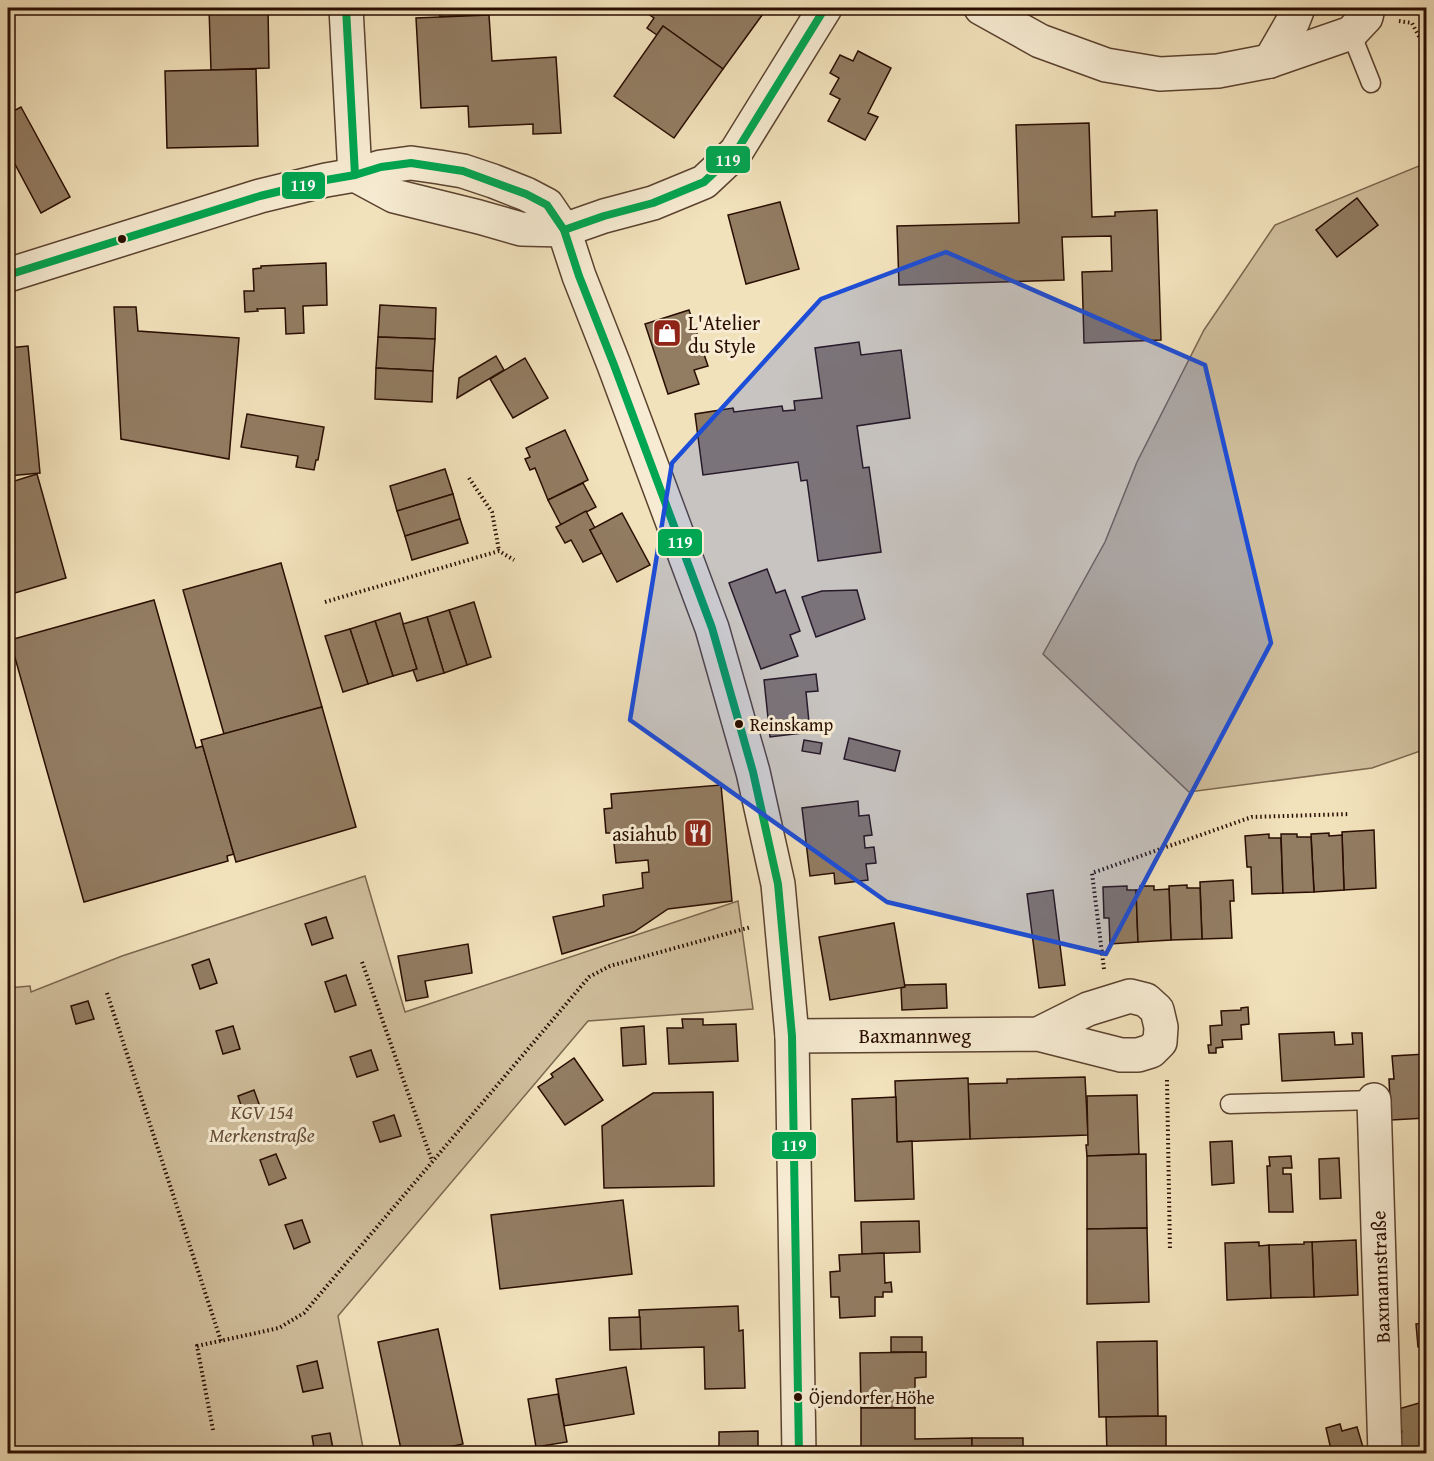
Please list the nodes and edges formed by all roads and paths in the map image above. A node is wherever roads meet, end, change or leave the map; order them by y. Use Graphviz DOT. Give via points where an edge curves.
graph roads {
  1 [pos="346,8"];
  2 [pos="825,8"];
  3 [pos="981,8"];
  4 [pos="1298,8"];
  5 [pos="1361,19"];
  6 [pos="1426,50"];
  7 [pos="1270,61"];
  8 [pos="1371,83"];
  9 [pos="355,175"];
  10 [pos="564,230"];
  11 [pos="8,274"];
  12 [pos="470,478"];
  13 [pos="499,551"];
  14 [pos="514,560"];
  15 [pos="325,602"];
  16 [pos="1350,814"];
  17 [pos="781,918"];
  18 [pos="362,962"];
  19 [pos="107,993"];
  20 [pos="1107,1002"];
  21 [pos="1038,1034"];
  22 [pos="792,1036"];
  23 [pos="1151,1051"];
  24 [pos="1374,1100"];
  25 [pos="1230,1104"];
  26 [pos="432,1161"];
  27 [pos="1170,1251"];
  28 [pos="221,1341"];
  29 [pos="213,1430"];
  30 [pos="798,1454"];
  31 [pos="1385,1454"];
  1 -- 9 [label="street"];
  2 -- 10 [label="street" via="736,152 704,182 653,203"];
  3 -- 7 [label="street" via="1040,41 1106,65 1160,74 1218,71"];
  4 -- 7 [label="street"];
  5 -- 6 [label="path" via="1412,23"];
  5 -- 7 [label="street"];
  5 -- 8 [label="lane"];
  9 -- 10 [label="street" via="411,163 463,171 547,206"];
  9 -- 11 [label="street" via="260,196"];
  10 -- 17 [label="street" via="712,628 753,772 778,884"];
  12 -- 13 [label="path" via="492,512"];
  13 -- 14 [label="path"];
  13 -- 15 [label="path"];
  16 -- 20 [label="path" via="1252,816 1092,873"];
  17 -- 22 [label="street"];
  17 -- 26 [label="path" via="610,966 588,977"];
  18 -- 26 [label="path"];
  19 -- 28 [label="path"];
  20 -- 21 [label="street, Baxmannweg"];
  20 -- 23 [label="street, Baxmannweg" via="1130,996 1146,999 1157,1010 1160,1042"];
  21 -- 22 [label="street, Baxmannweg"];
  21 -- 23 [label="street, Baxmannweg" via="1121,1055"];
  22 -- 30 [label="street"];
  23 -- 27 [label="path" via="1166,1063"];
  24 -- 25 [label="lane"];
  24 -- 31 [label="street, Baxmannstraße"];
  26 -- 28 [label="path" via="304,1312 279,1328"];
  28 -- 29 [label="path" via="197,1346"];
}
